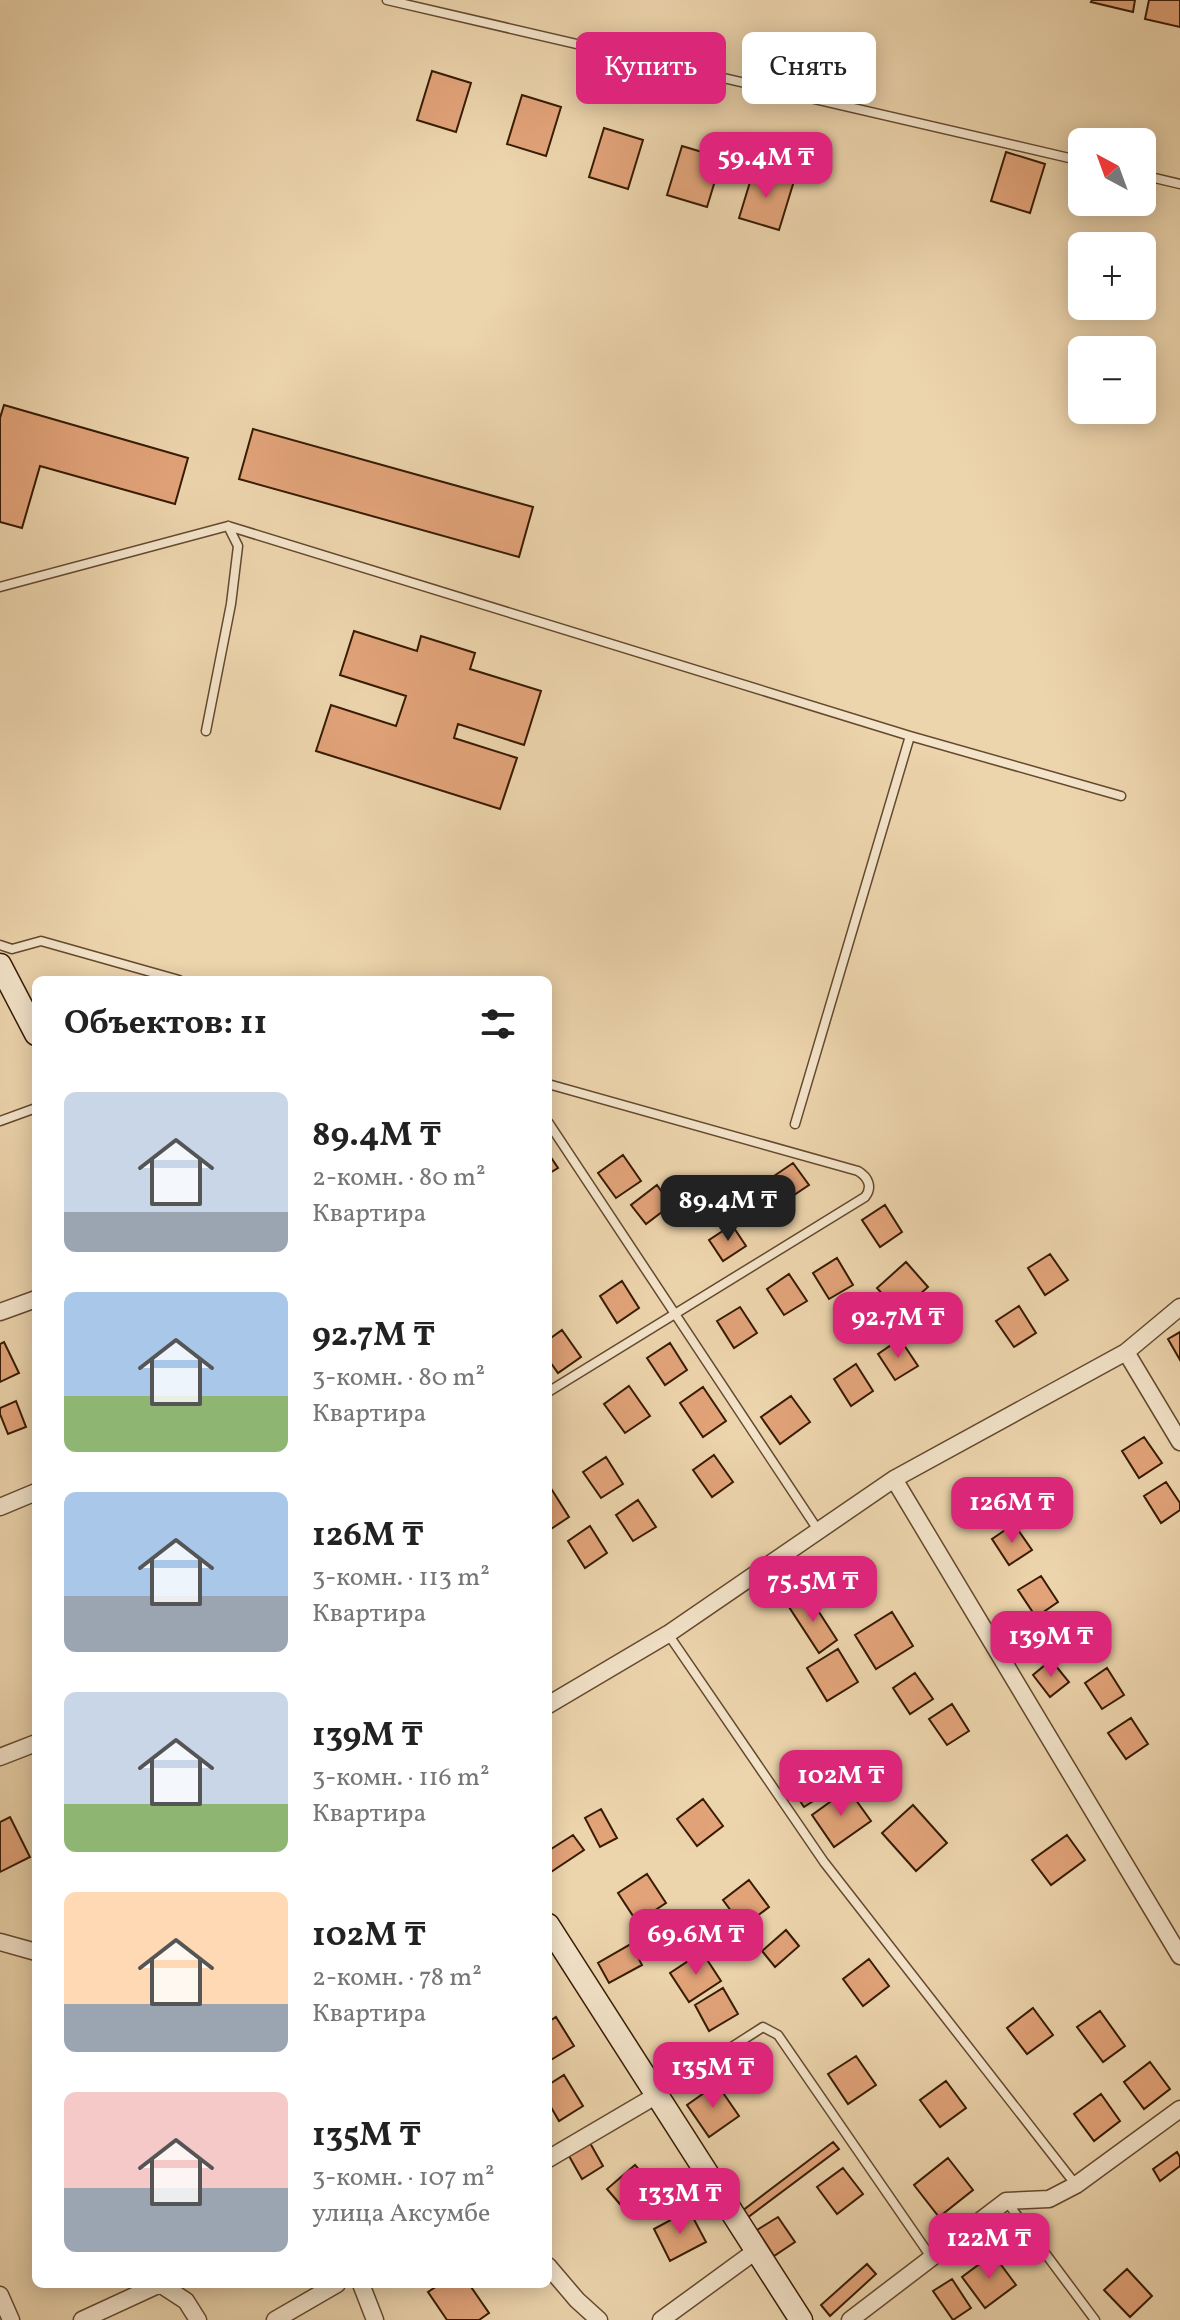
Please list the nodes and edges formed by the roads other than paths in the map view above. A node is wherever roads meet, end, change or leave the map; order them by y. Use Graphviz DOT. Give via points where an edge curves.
graph roads {
  1 [pos="387,0"];
  2 [pos="1068,158"];
  3 [pos="1156,178"];
  4 [pos="1180,184"];
  5 [pos="228,526"];
  6 [pos="0,587"];
  7 [pos="206,731"];
  8 [pos="910,736"];
  9 [pos="1121,796"];
  10 [pos="0,945"];
  11 [pos="0,965"];
  12 [pos="165,976"];
  13 [pos="32,1026"];
  14 [pos="552,1085"];
  15 [pos="32,1109"];
  16 [pos="0,1121"];
  17 [pos="795,1124"];
  18 [pos="552,1128"];
  19 [pos="32,1300"];
  20 [pos="1180,1307"];
  21 [pos="0,1312"];
  22 [pos="675,1313"];
  23 [pos="1126,1352"];
  24 [pos="552,1390"];
  25 [pos="1180,1442"];
  26 [pos="894,1479"];
  27 [pos="32,1494"];
  28 [pos="0,1507"];
  29 [pos="818,1530"];
  30 [pos="668,1634"];
  31 [pos="552,1703"];
  32 [pos="32,1745"];
  33 [pos="0,1757"];
  34 [pos="552,1931"];
  35 [pos="0,1942"];
  36 [pos="32,1951"];
  37 [pos="1180,1956"];
  38 [pos="657,2095"];
  39 [pos="1180,2109"];
  40 [pos="552,2157"];
  41 [pos="1076,2185"];
  42 [pos="1006,2201"];
  43 [pos="757,2250"];
  44 [pos="932,2258"];
  45 [pos="552,2271"];
  46 [pos="151,2288"];
  47 [pos="166,2288"];
  48 [pos="330,2288"];
  49 [pos="363,2288"];
  50 [pos="0,2295"];
  51 [pos="11,2320"];
  52 [pos="82,2320"];
  53 [pos="198,2320"];
  54 [pos="275,2320"];
  55 [pos="375,2320"];
  56 [pos="599,2320"];
  57 [pos="661,2320"];
  58 [pos="801,2320"];
  59 [pos="850,2320"];
  60 [pos="1095,2320"];
  1 -- 2 [label="lane"];
  3 -- 4 [label="lane"];
  5 -- 6 [label="lane"];
  5 -- 7 [label="lane" via="238,546"];
  5 -- 8 [label="lane"];
  8 -- 9 [label="lane"];
  8 -- 17 [label="lane"];
  10 -- 12 [label="lane" via="12,949 41,941"];
  11 -- 13 [label="main road"];
  14 -- 22 [label="lane" via="858,1171 867,1179 865,1197"];
  15 -- 16 [label="lane"];
  18 -- 22 [label="lane"];
  19 -- 21 [label="street"];
  20 -- 23 [label="street"];
  22 -- 24 [label="lane"];
  22 -- 29 [label="lane"];
  23 -- 25 [label="street"];
  23 -- 26 [label="street"];
  26 -- 29 [label="street"];
  26 -- 37 [label="street"];
  27 -- 28 [label="street"];
  29 -- 30 [label="street"];
  30 -- 31 [label="street"];
  30 -- 41 [label="lane" via="824,1862"];
  32 -- 33 [label="street"];
  34 -- 38 [label="main road"];
  35 -- 36 [label="street"];
  38 -- 40 [label="street"];
  38 -- 43 [label="main road"];
  38 -- 44 [label="lane" via="763,2027 778,2035"];
  39 -- 41 [label="street"];
  41 -- 42 [label="street" via="1049,2199"];
  42 -- 44 [label="street"];
  42 -- 60 [label="lane"];
  43 -- 57 [label="street"];
  43 -- 58 [label="main road"];
  44 -- 59 [label="street"];
  45 -- 56 [label="street"];
  46 -- 52 [label="street"];
  47 -- 53 [label="street" via="186,2301"];
  48 -- 54 [label="street"];
  49 -- 55 [label="street"];
  50 -- 51 [label="street"];
}
